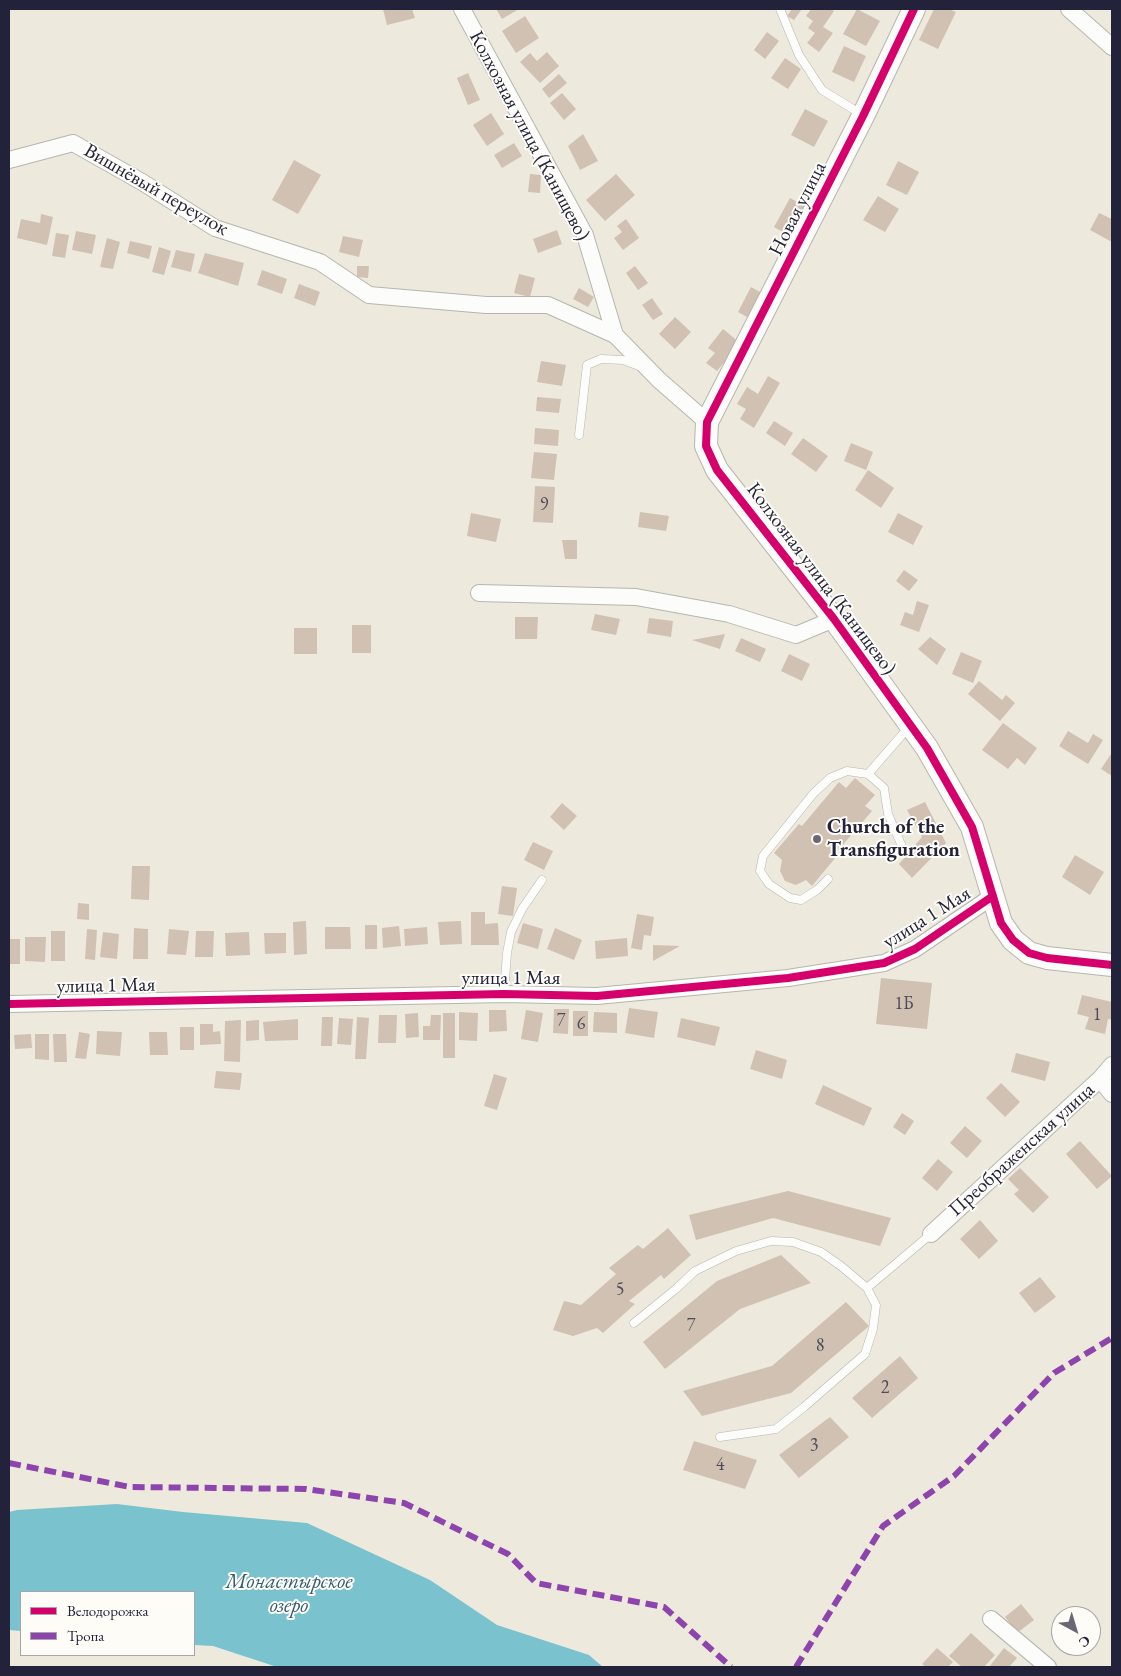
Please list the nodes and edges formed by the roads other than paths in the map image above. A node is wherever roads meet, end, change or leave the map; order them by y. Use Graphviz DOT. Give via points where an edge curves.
graph roads {
  1 [pos="462,9"];
  2 [pos="780,9"];
  3 [pos="914,9"];
  4 [pos="1069,9"];
  5 [pos="1112,47"];
  6 [pos="863,116"];
  7 [pos="9,160"];
  8 [pos="615,334"];
  9 [pos="650,370"];
  10 [pos="707,422"];
  11 [pos="578,435"];
  12 [pos="479,593"];
  13 [pos="834,619"];
  14 [pos="910,726"];
  15 [pos="868,774"];
  16 [pos="901,844"];
  17 [pos="828,879"];
  18 [pos="542,880"];
  19 [pos="993,896"];
  20 [pos="1112,965"];
  21 [pos="504,994"];
  22 [pos="9,1004"];
  23 [pos="1112,1065"];
  24 [pos="1100,1080"];
  25 [pos="1112,1094"];
  26 [pos="930,1234"];
  27 [pos="866,1288"];
  28 [pos="634,1323"];
  29 [pos="720,1437"];
  30 [pos="991,1619"];
  31 [pos="1048,1667"];
  1 -- 8 [label="street, Колхозная улица (Канищево)" via="584,235"];
  2 -- 6 [label="lane" via="799,55 822,90"];
  3 -- 6 [label="street, Новая улица"];
  4 -- 5 [label="street"];
  6 -- 10 [label="street, Новая улица"];
  7 -- 8 [label="street, Вишнёвый переулок" via="73,143 215,228 320,262 369,295 486,305 548,305"];
  8 -- 9 [label="street, Колхозная улица (Канищево)"];
  9 -- 10 [label="street, Колхозная улица (Канищево)"];
  9 -- 11 [label="lane" via="623,360 601,359 586,364"];
  10 -- 13 [label="street, Колхозная улица (Канищево)" via="706,446 717,470"];
  12 -- 13 [label="street" via="636,597 729,614 796,635"];
  13 -- 14 [label="street, Колхозная улица (Канищево)"];
  14 -- 15 [label="lane"];
  14 -- 19 [label="street, Колхозная улица (Канищево)" via="972,827"];
  15 -- 16 [label="lane" via="884,788 888,814"];
  15 -- 17 [label="lane" via="847,771 830,778 763,856 760,871 764,878 790,898 801,900"];
  18 -- 21 [label="lane" via="511,932"];
  19 -- 20 [label="street" via="1001,924 1028,953"];
  19 -- 21 [label="street, улица 1 Мая" via="915,949 884,964 788,978 597,996"];
  21 -- 22 [label="street, улица 1 Мая"];
  23 -- 24 [label="street, Преображенская улица"];
  24 -- 25 [label="street"];
  24 -- 26 [label="street, Преображенская улица"];
  26 -- 27 [label="lane"];
  27 -- 28 [label="lane" via="821,1252 793,1242 771,1241 736,1251 695,1271"];
  27 -- 29 [label="lane" via="876,1305 873,1330 864,1354 776,1429"];
  30 -- 31 [label="street"];
}
